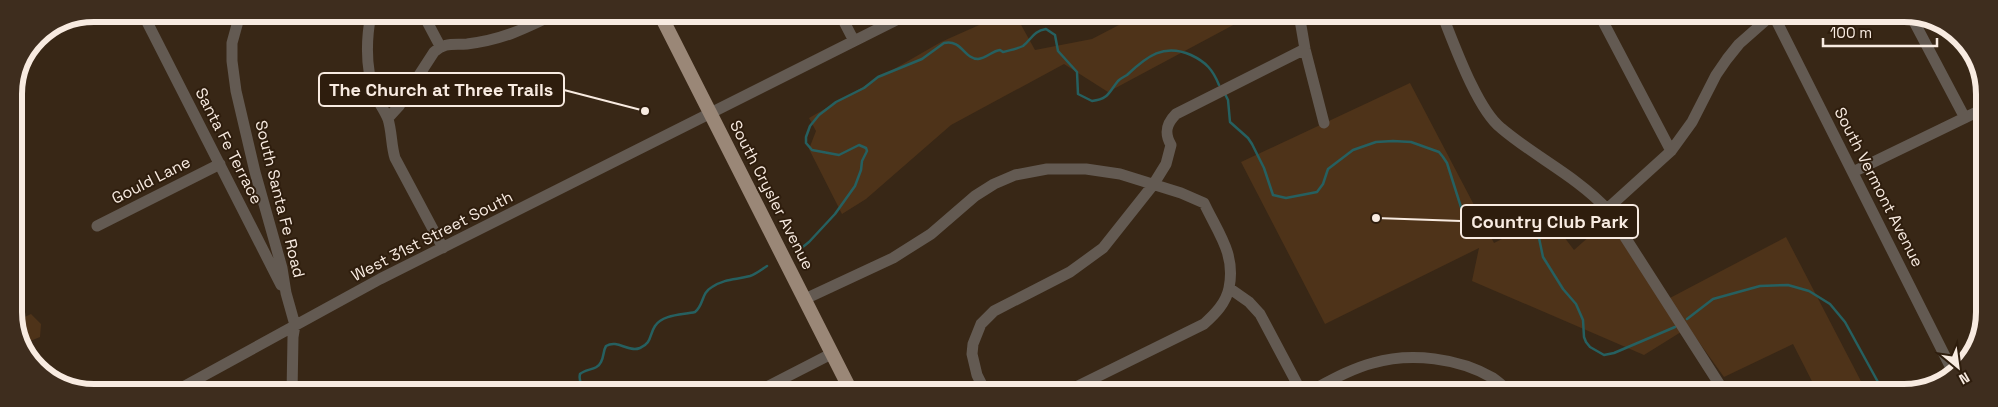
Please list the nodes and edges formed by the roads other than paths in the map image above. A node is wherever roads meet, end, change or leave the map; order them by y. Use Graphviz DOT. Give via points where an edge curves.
graph roads {
  1 [pos="148,23"];
  2 [pos="238,23"];
  3 [pos="369,23"];
  4 [pos="428,23"];
  5 [pos="537,23"];
  6 [pos="665,23"];
  7 [pos="845,23"];
  8 [pos="890,23"];
  9 [pos="1301,23"];
  10 [pos="1446,23"];
  11 [pos="1604,23"];
  12 [pos="1763,23"];
  13 [pos="1778,23"];
  14 [pos="1915,23"];
  15 [pos="854,41"];
  16 [pos="440,46"];
  17 [pos="1305,49"];
  18 [pos="710,112"];
  19 [pos="1976,112"];
  20 [pos="388,118"];
  21 [pos="1965,118"];
  22 [pos="1324,123"];
  23 [pos="1671,151"];
  24 [pos="220,164"];
  25 [pos="1853,172"];
  26 [pos="1153,185"];
  27 [pos="1607,209"];
  28 [pos="97,226"];
  29 [pos="443,248"];
  30 [pos="1229,288"];
  31 [pos="286,293"];
  32 [pos="805,299"];
  33 [pos="295,326"];
  34 [pos="832,353"];
  35 [pos="1950,367"];
  36 [pos="187,384"];
  37 [pos="292,384"];
  38 [pos="772,384"];
  39 [pos="848,384"];
  40 [pos="982,384"];
  41 [pos="1082,384"];
  42 [pos="1297,384"];
  43 [pos="1324,384"];
  44 [pos="1499,384"];
  45 [pos="1716,384"];
  1 -- 24 [label="street, Santa Fe Terrace"];
  2 -- 31 [label="street, South Santa Fe Road" via="232,43 236,91"];
  3 -- 20 [label="street" via="370,77"];
  4 -- 16 [label="street"];
  5 -- 16 [label="street" via="517,33 485,42"];
  6 -- 18 [label="main road, South Crysler Avenue"];
  7 -- 15 [label="street"];
  8 -- 15 [label="street, West 31st Street South"];
  9 -- 17 [label="street"];
  10 -- 27 [label="street" via="1483,108 1500,128 1593,194"];
  11 -- 23 [label="street"];
  12 -- 23 [label="street" via="1727,59 1692,122"];
  13 -- 25 [label="street, South Vermont Avenue"];
  14 -- 21 [label="street"];
  15 -- 18 [label="street, West 31st Street South"];
  16 -- 20 [label="street"];
  17 -- 22 [label="street"];
  17 -- 26 [label="street" via="1176,114 1166,130 1171,145 1166,164"];
  18 -- 29 [label="street, West 31st Street South"];
  18 -- 32 [label="main road, South Crysler Avenue"];
  19 -- 21 [label="street"];
  20 -- 29 [label="street" via="395,158"];
  21 -- 25 [label="street"];
  23 -- 27 [label="street"];
  24 -- 28 [label="street, Gould Lane"];
  24 -- 31 [label="street, Santa Fe Terrace"];
  25 -- 35 [label="street, South Vermont Avenue"];
  26 -- 30 [label="street" via="1204,203 1229,255 1232,269"];
  26 -- 32 [label="street" via="1120,174 1086,169 1047,169 1015,175 975,196 932,234 893,258"];
  26 -- 40 [label="street" via="1096,255 994,311 981,324 972,354"];
  27 -- 45 [label="street"];
  29 -- 33 [label="street, West 31st Street South"];
  30 -- 41 [label="street" via="1224,301 1204,324"];
  30 -- 42 [label="street" via="1260,314"];
  31 -- 33 [label="street, South Santa Fe Road"];
  32 -- 34 [label="main road, South Crysler Avenue"];
  33 -- 36 [label="street, West 31st Street South"];
  33 -- 37 [label="street, South Santa Fe Road"];
  34 -- 38 [label="street"];
  34 -- 39 [label="main road, South Crysler Avenue"];
  43 -- 44 [label="street" via="1374,362 1401,358 1435,359 1462,365"];
}
